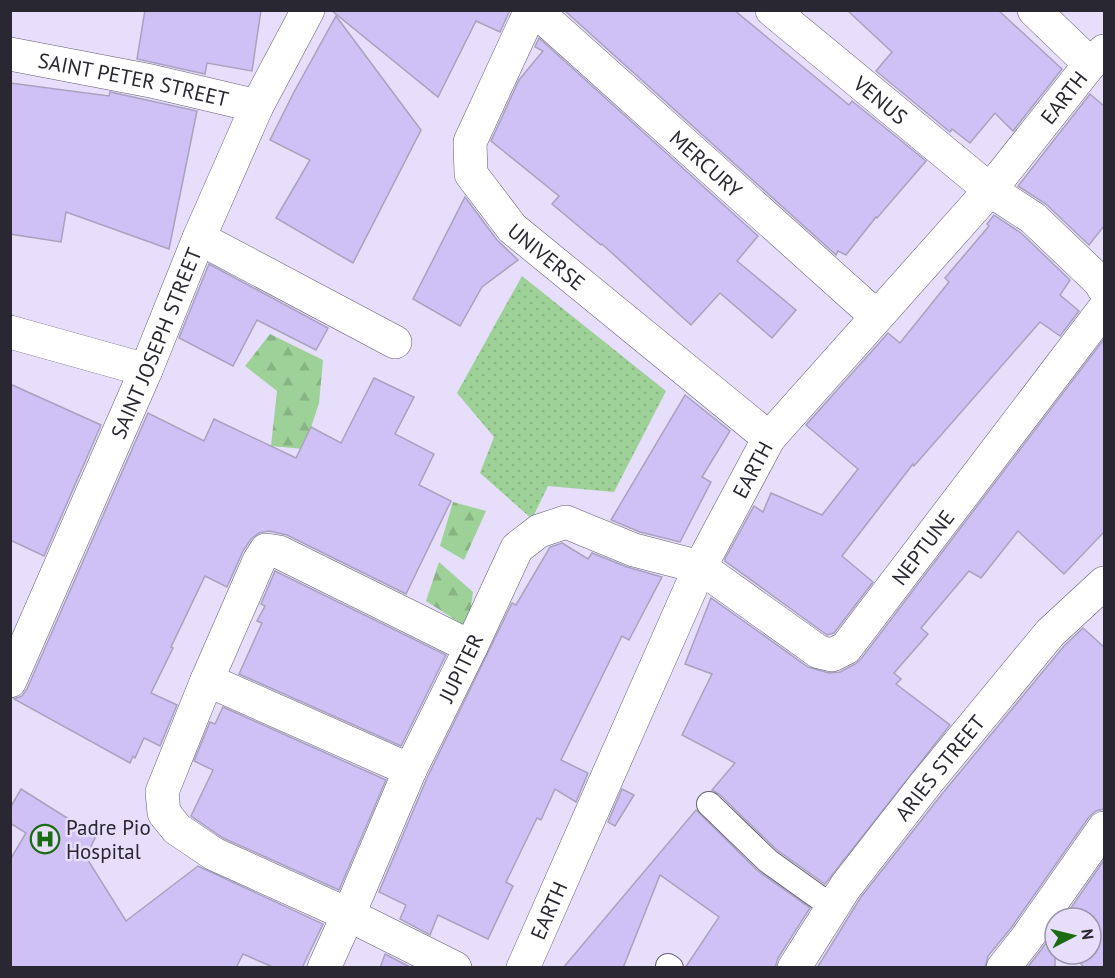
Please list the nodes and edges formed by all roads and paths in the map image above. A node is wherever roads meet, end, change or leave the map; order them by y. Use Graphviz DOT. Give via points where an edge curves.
graph roads {
  1 [pos="308,10"];
  2 [pos="533,10"];
  3 [pos="772,10"];
  4 [pos="1034,10"];
  5 [pos="10,54"];
  6 [pos="1097,58"];
  7 [pos="257,106"];
  8 [pos="990,190"];
  9 [pos="199,238"];
  10 [pos="1104,289"];
  11 [pos="1104,309"];
  12 [pos="876,316"];
  13 [pos="10,332"];
  14 [pos="395,342"];
  15 [pos="146,370"];
  16 [pos="769,438"];
  17 [pos="700,567"];
  18 [pos="1104,583"];
  19 [pos="471,647"];
  20 [pos="207,680"];
  21 [pos="10,681"];
  22 [pos="410,770"];
  23 [pos="709,804"];
  24 [pos="1104,828"];
  25 [pos="831,906"];
  26 [pos="347,914"];
  27 [pos="324,968"];
  28 [pos="455,968"];
  29 [pos="523,968"];
  30 [pos="794,968"];
  31 [pos="1003,968"];
  1 -- 7 [label="street, SAINT JOSEPH STREET"];
  2 -- 12 [label="street, MERCURY"];
  2 -- 16 [label="street, UNIVERSE" via="470,142 471,174 512,228"];
  3 -- 8 [label="street, VENUS"];
  4 -- 6 [label="street"];
  5 -- 7 [label="street, SAINT PETER STREET"];
  6 -- 8 [label="street, EARTH"];
  7 -- 9 [label="street, SAINT JOSEPH STREET"];
  8 -- 10 [label="street" via="1034,218"];
  8 -- 12 [label="street, EARTH"];
  9 -- 14 [label="street"];
  9 -- 15 [label="street, SAINT JOSEPH STREET"];
  11 -- 17 [label="street, NEPTUNE" via="846,648 832,655 819,651"];
  12 -- 16 [label="street, EARTH"];
  13 -- 15 [label="street"];
  15 -- 21 [label="street, SAINT JOSEPH STREET"];
  16 -- 17 [label="street, EARTH"];
  17 -- 19 [label="street, JUPITER" via="634,550 567,522 538,531 517,548"];
  17 -- 29 [label="street, EARTH"];
  18 -- 25 [label="street, ARIES STREET" via="1050,633"];
  19 -- 20 [label="street" via="279,552 266,550"];
  19 -- 22 [label="street, JUPITER"];
  20 -- 22 [label="street"];
  20 -- 26 [label="street" via="162,792 164,813 177,829 214,854"];
  22 -- 26 [label="street, JUPITER"];
  23 -- 25 [label="lane" via="768,861"];
  24 -- 31 [label="street"];
  25 -- 30 [label="street, ARIES STREET"];
  26 -- 27 [label="street, JUPITER"];
  26 -- 28 [label="street"];
}
